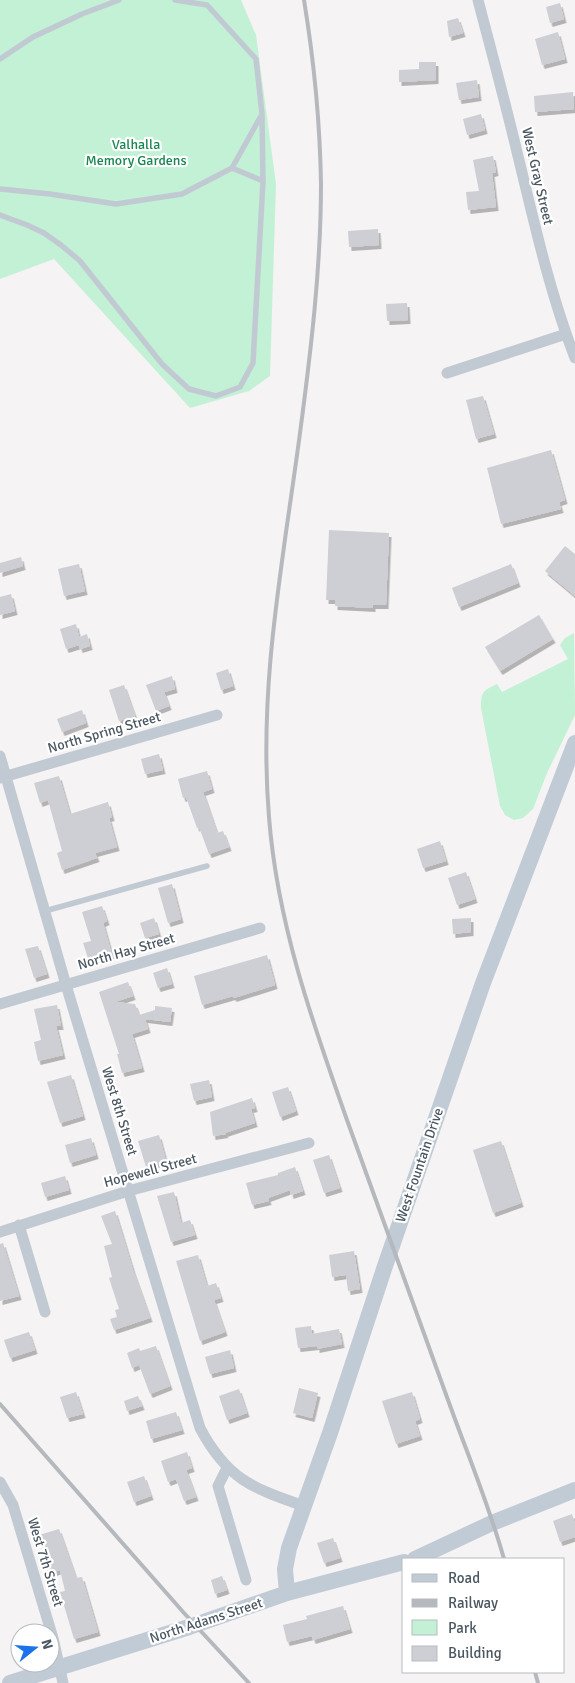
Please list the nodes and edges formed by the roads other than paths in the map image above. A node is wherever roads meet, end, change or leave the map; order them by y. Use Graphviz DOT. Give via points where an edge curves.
graph roads {
  1 [pos="119,0"];
  2 [pos="175,0"];
  3 [pos="478,0"];
  4 [pos="0,59"];
  5 [pos="262,114"];
  6 [pos="232,168"];
  7 [pos="263,181"];
  8 [pos="0,189"];
  9 [pos="0,215"];
  10 [pos="566,334"];
  11 [pos="575,358"];
  12 [pos="447,373"];
  13 [pos="216,714"];
  14 [pos="575,743"];
  15 [pos="0,756"];
  16 [pos="3,777"];
  17 [pos="207,866"];
  18 [pos="45,911"];
  19 [pos="260,928"];
  20 [pos="66,985"];
  21 [pos="0,1004"];
  22 [pos="309,1143"];
  23 [pos="128,1191"];
  24 [pos="19,1225"];
  25 [pos="0,1232"];
  26 [pos="44,1312"];
  27 [pos="227,1468"];
  28 [pos="0,1482"];
  29 [pos="575,1490"];
  30 [pos="304,1506"];
  31 [pos="417,1558"];
  32 [pos="402,1563"];
  33 [pos="246,1580"];
  34 [pos="288,1593"];
  35 [pos="61,1675"];
  36 [pos="10,1683"];
  1 -- 4 [label="lane" via="33,37"];
  2 -- 5 [label="lane" via="207,5 256,60"];
  3 -- 10 [label="street, West Gray Street" via="537,234"];
  5 -- 6 [label="lane"];
  5 -- 7 [label="lane"];
  6 -- 7 [label="lane"];
  6 -- 8 [label="lane" via="182,194 116,204"];
  7 -- 9 [label="lane" via="253,363 240,386 216,396 189,389 162,364 80,261 61,245 27,225"];
  10 -- 11 [label="street, West Gray Street"];
  10 -- 12 [label="street"];
  13 -- 16 [label="street, North Spring Street"];
  14 -- 30 [label="street, West Fountain Drive" via="480,992"];
  15 -- 16 [label="street, West 8th Street"];
  16 -- 18 [label="street, West 8th Street"];
  17 -- 18 [label="lane"];
  18 -- 20 [label="street, West 8th Street"];
  19 -- 20 [label="street, North Hay Street"];
  20 -- 21 [label="street, North Hay Street"];
  20 -- 23 [label="street, West 8th Street"];
  22 -- 23 [label="street, Hopewell Street"];
  23 -- 24 [label="street, Hopewell Street"];
  23 -- 27 [label="street, West 8th Street" via="200,1428"];
  24 -- 25 [label="street, Hopewell Street"];
  24 -- 26 [label="street"];
  27 -- 30 [label="street, West 8th Street" via="254,1487"];
  27 -- 33 [label="street" via="218,1486"];
  28 -- 35 [label="street, West 7th Street" via="13,1505"];
  29 -- 31 [label="street" via="492,1522"];
  30 -- 34 [label="street, West Fountain Drive" via="285,1569"];
  32 -- 34 [label="street, North Adams Street"];
  34 -- 35 [label="street, North Adams Street"];
  35 -- 36 [label="street, North Adams Street"];
}
